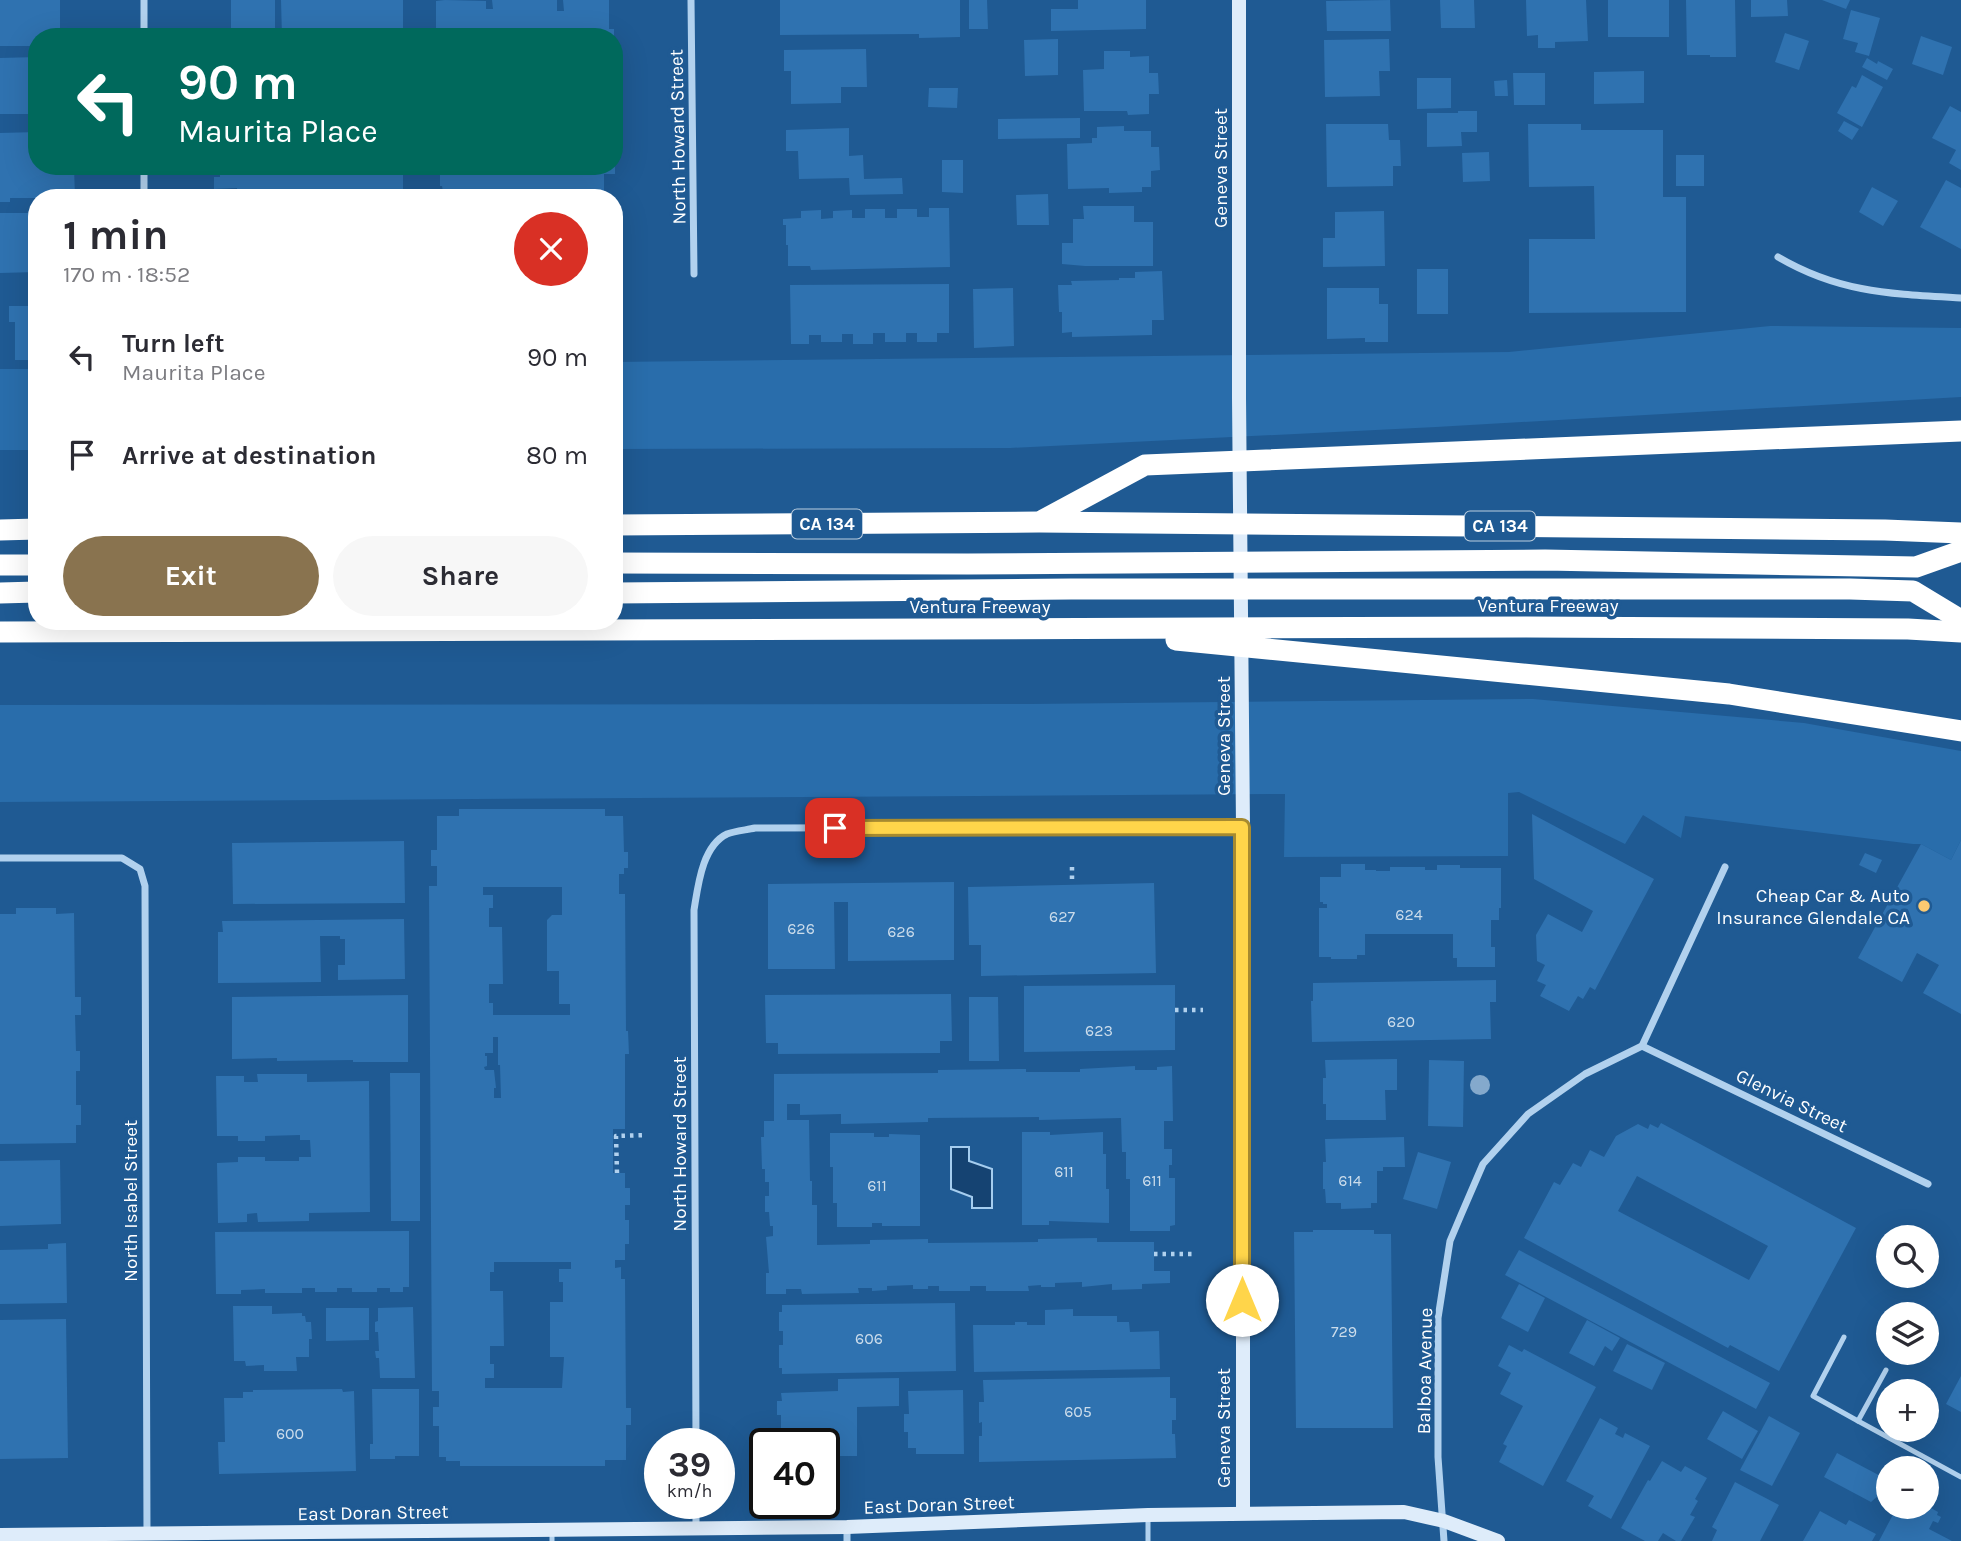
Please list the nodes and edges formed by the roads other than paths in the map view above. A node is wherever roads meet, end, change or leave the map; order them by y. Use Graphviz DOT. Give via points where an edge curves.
graph roads {
  1 [pos="144,0"];
  2 [pos="691,0"];
  3 [pos="1239,0"];
  4 [pos="144,28"];
  5 [pos="1778,257"];
  6 [pos="694,274"];
  7 [pos="1961,298"];
  8 [pos="1961,431"];
  9 [pos="1040,522"];
  10 [pos="623,525"];
  11 [pos="28,529"];
  12 [pos="0,530"];
  13 [pos="1961,533"];
  14 [pos="1961,551"];
  15 [pos="623,563"];
  16 [pos="0,565"];
  17 [pos="28,565"];
  18 [pos="28,592"];
  19 [pos="0,593"];
  20 [pos="623,593"];
  21 [pos="1961,620"];
  22 [pos="1059,629"];
  23 [pos="0,632"];
  24 [pos="1961,632"];
  25 [pos="1961,731"];
  26 [pos="1242,827"];
  27 [pos="0,858"];
  28 [pos="1724,867"];
  29 [pos="1642,1046"];
  30 [pos="1928,1184"];
  31 [pos="1844,1336"];
  32 [pos="1886,1370"];
  33 [pos="1858,1421"];
  34 [pos="696,1428"];
  35 [pos="1961,1477"];
  36 [pos="1242,1513"];
  37 [pos="1148,1515"];
  38 [pos="696,1519"];
  39 [pos="1444,1521"];
  40 [pos="696,1529"];
  41 [pos="147,1534"];
  42 [pos="847,1534"];
  43 [pos="0,1535"];
  44 [pos="552,1536"];
  45 [pos="247,1537"];
  46 [pos="1148,1541"];
  47 [pos="1444,1541"];
  48 [pos="1498,1541"];
  1 -- 4 [label="street"];
  2 -- 6 [label="street, North Howard Street"];
  3 -- 26 [label="street, Geneva Street"];
  5 -- 7 [label="street" via="1828,281 1859,289"];
  8 -- 9 [label="highway" via="1145,465"];
  9 -- 10 [label="highway, CA 134"];
  9 -- 13 [label="highway, CA 134"];
  11 -- 12 [label="highway"];
  14 -- 15 [label="highway" via="1916,567 1545,561"];
  16 -- 17 [label="highway"];
  18 -- 19 [label="highway"];
  20 -- 21 [label="highway" via="1850,589 1913,591"];
  22 -- 23 [label="highway, Ventura Freeway"];
  22 -- 24 [label="highway, Ventura Freeway" via="1526,627"];
  22 -- 25 [label="highway" via="1729,694"];
  26 -- 34 [label="street, North Howard Street" via="755,828 726,835 712,848 700,872 694,910"];
  26 -- 36 [label="street, Geneva Street"];
  27 -- 41 [label="street, North Isabel Street" via="122,858 140,869 145,886"];
  28 -- 29 [label="street"];
  29 -- 30 [label="street, Glenvia Street"];
  29 -- 39 [label="street, Balboa Avenue" via="1585,1074 1528,1114 1483,1164 1450,1241 1438,1318 1438,1457"];
  31 -- 33 [label="lane" via="1812,1396"];
  32 -- 33 [label="lane"];
  33 -- 35 [label="lane"];
  36 -- 37 [label="street, East Doran Street"];
  36 -- 39 [label="street, East Doran Street" via="1404,1512"];
  37 -- 42 [label="street, East Doran Street"];
  37 -- 46 [label="lane"];
  38 -- 40 [label="street"];
  39 -- 47 [label="street"];
  39 -- 48 [label="street, East Doran Street"];
  40 -- 42 [label="street, East Doran Street"];
  40 -- 44 [label="street, East Doran Street"];
  41 -- 43 [label="street, East Doran Street"];
  41 -- 45 [label="street, East Doran Street"];
  44 -- 45 [label="street, East Doran Street"];
}
